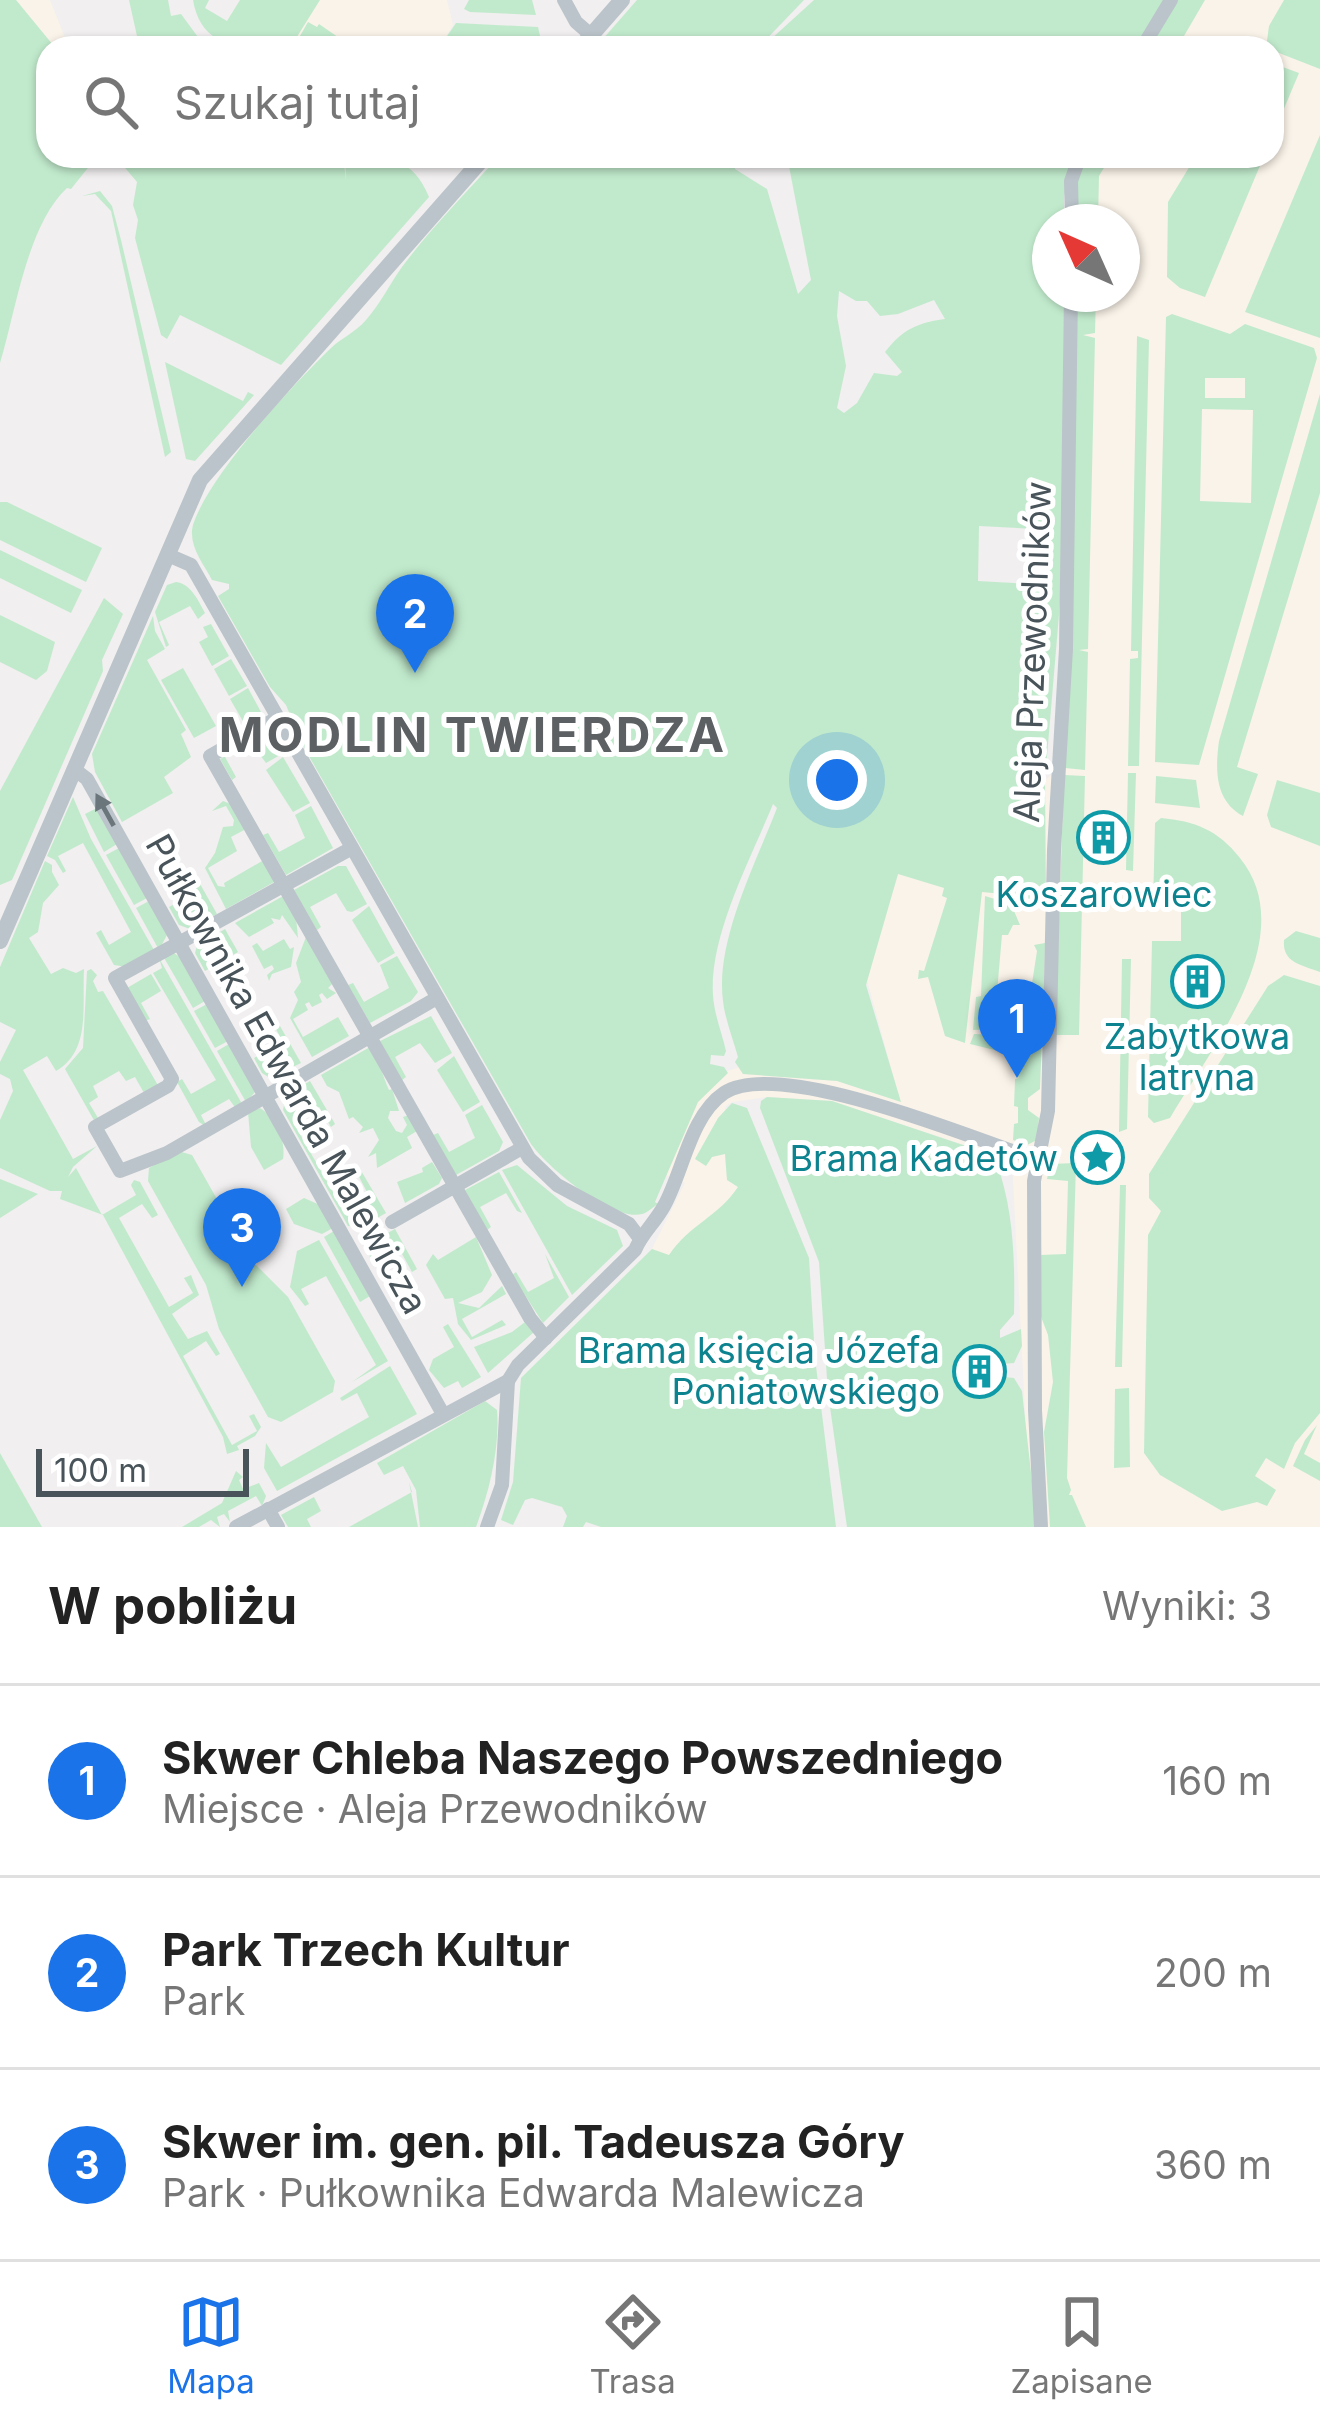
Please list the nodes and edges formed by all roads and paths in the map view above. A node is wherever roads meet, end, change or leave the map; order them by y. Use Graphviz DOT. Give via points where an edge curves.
graph roads {
  1 [pos="564,0"];
  2 [pos="622,0"];
  3 [pos="1171,0"];
  4 [pos="583,36"];
  5 [pos="590,36"];
  6 [pos="1149,36"];
  7 [pos="473,168"];
  8 [pos="1076,168"];
  9 [pos="1072,204"];
  10 [pos="1071,312"];
  11 [pos="168,555"];
  12 [pos="277,718"];
  13 [pos="74,769"];
  14 [pos="352,848"];
  15 [pos="284,886"];
  16 [pos="0,941"];
  17 [pos="180,944"];
  18 [pos="437,998"];
  19 [pos="370,1036"];
  20 [pos="265,1095"];
  21 [pos="522,1148"];
  22 [pos="1040,1156"];
  23 [pos="455,1186"];
  24 [pos="392,1222"];
  25 [pos="638,1236"];
  26 [pos="546,1338"];
  27 [pos="508,1381"];
  28 [pos="443,1414"];
  29 [pos="268,1509"];
  30 [pos="236,1527"];
  31 [pos="278,1527"];
  32 [pos="487,1527"];
  33 [pos="1041,1527"];
  1 -- 4 [label="street"];
  2 -- 5 [label="street"];
  3 -- 6 [label="street"];
  7 -- 11 [label="street" via="200,479"];
  8 -- 9 [label="street"];
  10 -- 22 [label="street, Aleja Przewodników" via="1066,649"];
  11 -- 12 [label="street" via="190,565"];
  11 -- 13 [label="street"];
  12 -- 14 [label="street"];
  12 -- 15 [label="street" via="210,756"];
  13 -- 16 [label="street"];
  17 -- 13 [label="street, Pułkownika Edwarda Malewicza, one-way"];
  14 -- 15 [label="street"];
  14 -- 18 [label="street"];
  15 -- 17 [label="street"];
  15 -- 19 [label="street"];
  17 -- 20 [label="street, Pułkownika Edwarda Malewicza"];
  17 -- 20 [label="street" via="115,978 172,1079 95,1126 120,1172 167,1154"];
  18 -- 19 [label="street"];
  18 -- 21 [label="street"];
  19 -- 20 [label="street"];
  19 -- 23 [label="street"];
  20 -- 28 [label="street, Pułkownika Edwarda Malewicza"];
  21 -- 23 [label="street"];
  21 -- 25 [label="street" via="557,1185"];
  22 -- 25 [label="street" via="835,1090 732,1089 708,1109 665,1204"];
  22 -- 33 [label="street, Aleja Przewodników" via="1033,1264"];
  23 -- 24 [label="street"];
  23 -- 26 [label="street"];
  25 -- 26 [label="street" via="631,1256"];
  26 -- 27 [label="street"];
  27 -- 28 [label="street"];
  27 -- 32 [label="street" via="502,1485"];
  28 -- 29 [label="street"];
  29 -- 30 [label="street"];
  29 -- 31 [label="street"];
}
